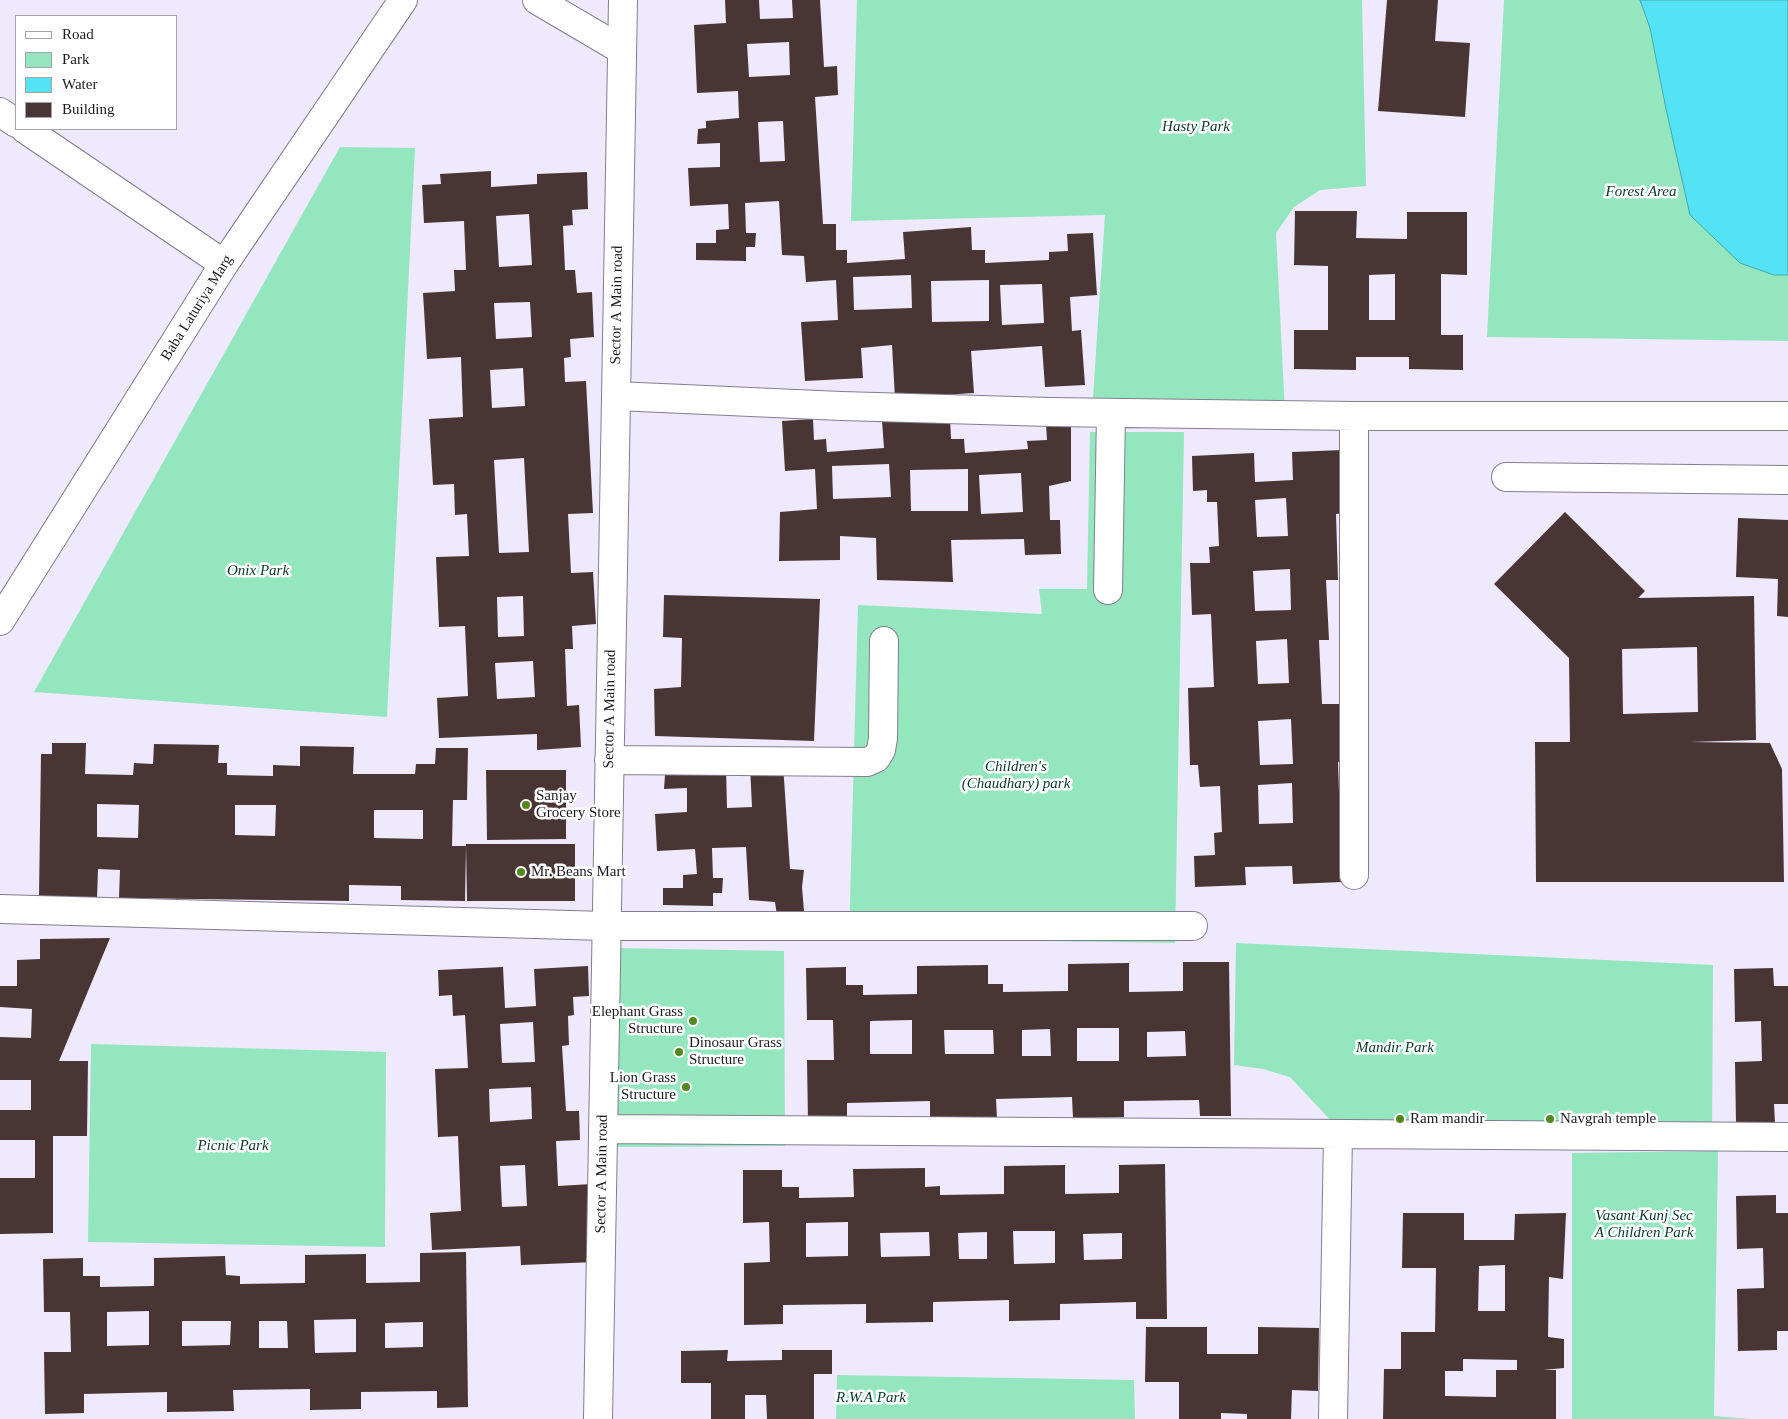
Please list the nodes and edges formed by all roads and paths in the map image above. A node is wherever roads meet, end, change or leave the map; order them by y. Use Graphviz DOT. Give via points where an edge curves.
graph roads {
  1 [pos="403,0"];
  2 [pos="537,0"];
  3 [pos="623,0"];
  4 [pos="622,50"];
  5 [pos="0,112"];
  6 [pos="15,122"];
  7 [pos="26,130"];
  8 [pos="224,264"];
  9 [pos="616,396"];
  10 [pos="1111,412"];
  11 [pos="1354,416"];
  12 [pos="1788,416"];
  13 [pos="1506,477"];
  14 [pos="1788,480"];
  15 [pos="1108,590"];
  16 [pos="0,621"];
  17 [pos="884,641"];
  18 [pos="609,760"];
  19 [pos="1354,875"];
  20 [pos="0,909"];
  21 [pos="606,926"];
  22 [pos="1193,926"];
  23 [pos="603,1129"];
  24 [pos="1338,1134"];
  25 [pos="1788,1137"];
  26 [pos="598,1419"];
  27 [pos="1333,1419"];
  1 -- 8 [label="street, Baba Laturiya Marg"];
  2 -- 4 [label="street"];
  3 -- 4 [label="street, Sector A Main road"];
  4 -- 9 [label="street, Sector A Main road"];
  5 -- 6 [label="street"];
  7 -- 8 [label="street"];
  8 -- 16 [label="street, Baba Laturiya Marg"];
  9 -- 10 [label="street" via="851,407"];
  9 -- 18 [label="street, Sector A Main road"];
  10 -- 11 [label="street"];
  10 -- 15 [label="street"];
  11 -- 12 [label="street"];
  11 -- 19 [label="street"];
  13 -- 14 [label="street"];
  17 -- 18 [label="street" via="883,738 876,758 867,762"];
  18 -- 21 [label="street, Sector A Main road"];
  20 -- 21 [label="street"];
  21 -- 22 [label="street"];
  21 -- 23 [label="street, Sector A Main road"];
  23 -- 24 [label="street"];
  23 -- 26 [label="street, Sector A Main road"];
  24 -- 25 [label="street"];
  24 -- 27 [label="street"];
}
